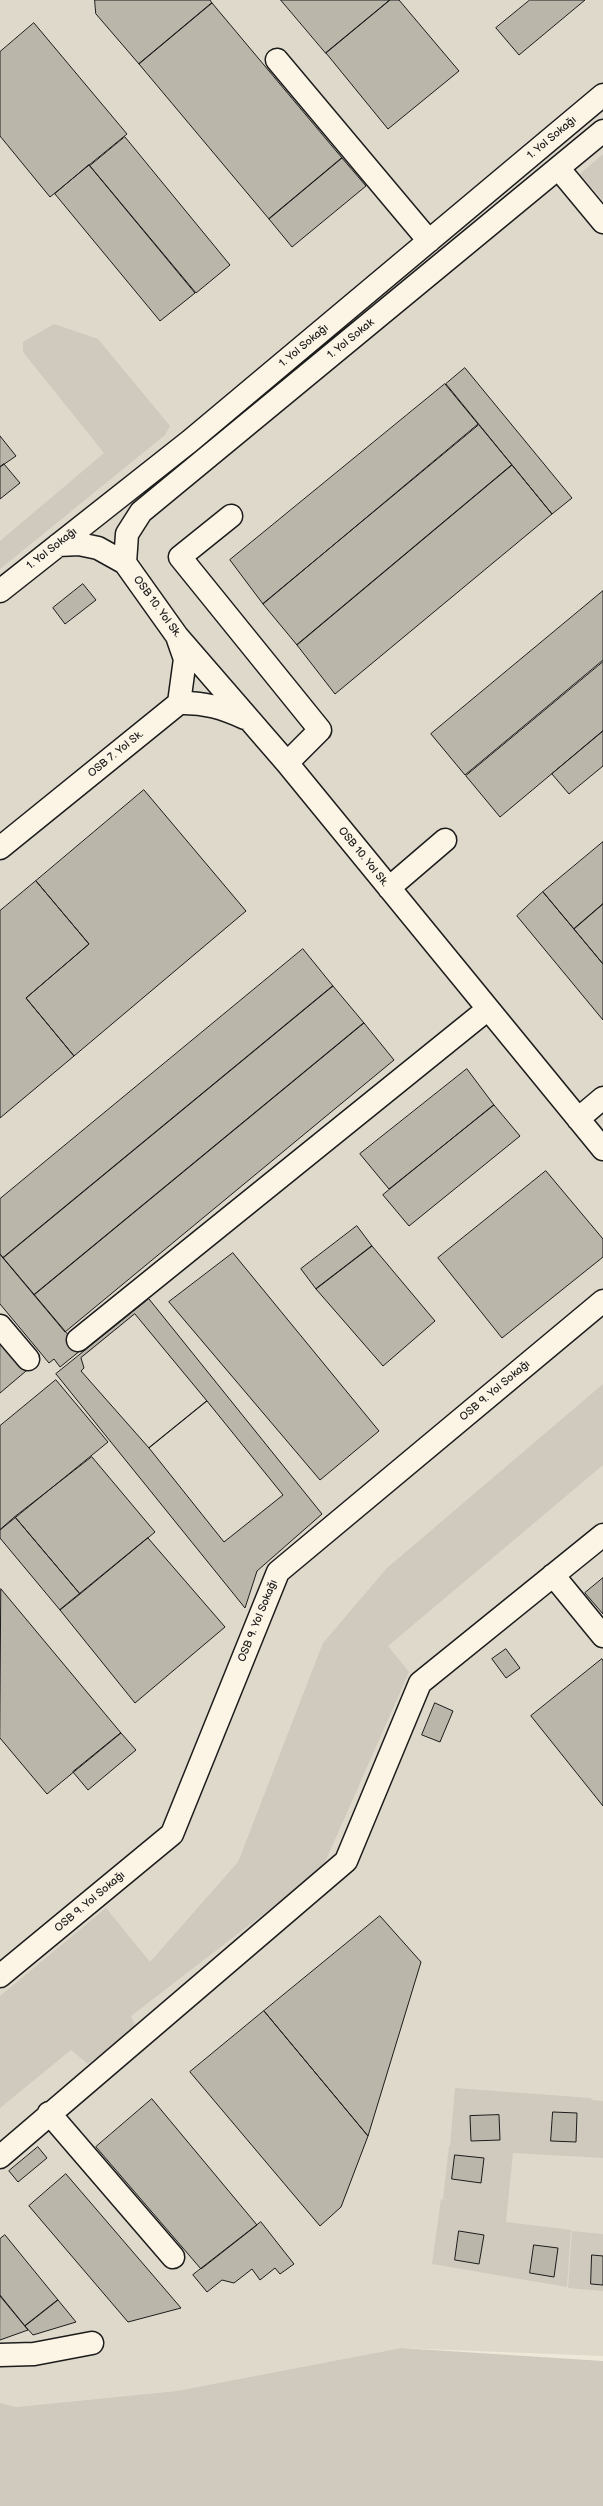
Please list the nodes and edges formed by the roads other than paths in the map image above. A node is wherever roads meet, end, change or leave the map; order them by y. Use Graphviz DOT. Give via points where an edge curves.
graph roads {
  1 [pos="277,60"];
  2 [pos="603,95"];
  3 [pos="603,131"];
  4 [pos="559,169"];
  5 [pos="603,222"];
  6 [pos="428,241"];
  7 [pos="190,441"];
  8 [pos="206,458"];
  9 [pos="231,516"];
  10 [pos="58,545"];
  11 [pos="125,563"];
  12 [pos="0,591"];
  13 [pos="177,636"];
  14 [pos="179,703"];
  15 [pos="249,719"];
  16 [pos="286,763"];
  17 [pos="446,840"];
  18 [pos="0,848"];
  19 [pos="389,888"];
  20 [pos="488,1009"];
  21 [pos="603,1098"];
  22 [pos="578,1119"];
  23 [pos="603,1149"];
  24 [pos="603,1301"];
  25 [pos="0,1326"];
  26 [pos="78,1340"];
  27 [pos="28,1359"];
  28 [pos="603,1535"];
  29 [pos="553,1575"];
  30 [pos="603,1636"];
  31 [pos="0,1976"];
  32 [pos="49,2113"];
  33 [pos="0,2157"];
  34 [pos="173,2257"];
  35 [pos="92,2343"];
  36 [pos="0,2355"];
  1 -- 6 [label="street"];
  2 -- 6 [label="street, 1. Yol Sokağı"];
  3 -- 4 [label="street, 1. Yol Sokak"];
  4 -- 5 [label="street"];
  4 -- 8 [label="street, 1. Yol Sokak"];
  6 -- 7 [label="street, 1. Yol Sokağı"];
  7 -- 8 [label="street"];
  7 -- 10 [label="street, 1. Yol Sokağı"];
  8 -- 11 [label="street, 1. Yol Sokak" via="141,512 127,534"];
  9 -- 16 [label="street" via="180,557 320,730"];
  10 -- 11 [label="street" via="79,544 98,548"];
  10 -- 12 [label="street, 1. Yol Sokağı"];
  11 -- 13 [label="street, OSB 10. Yol Sk."];
  13 -- 14 [label="street" via="185,660"];
  13 -- 15 [label="street, OSB 10. Yol Sk."];
  14 -- 15 [label="street" via="199,702 220,707"];
  14 -- 18 [label="street, OSB 7. Yol Sk."];
  15 -- 16 [label="street, OSB 10. Yol Sk."];
  16 -- 19 [label="street, OSB 10. Yol Sk."];
  17 -- 19 [label="street"];
  19 -- 20 [label="street, OSB 10. Yol Sk."];
  20 -- 22 [label="street, OSB 10. Yol Sk."];
  20 -- 26 [label="street"];
  21 -- 22 [label="street"];
  22 -- 23 [label="street, OSB 10. Yol Sk."];
  24 -- 31 [label="street, OSB 9. Yol Sokağı" via="278,1572 172,1834"];
  25 -- 27 [label="street"];
  28 -- 29 [label="street"];
  29 -- 30 [label="street"];
  29 -- 32 [label="street" via="420,1683 346,1861"];
  32 -- 33 [label="street"];
  32 -- 34 [label="street"];
  35 -- 36 [label="street" via="34,2354"];
}
